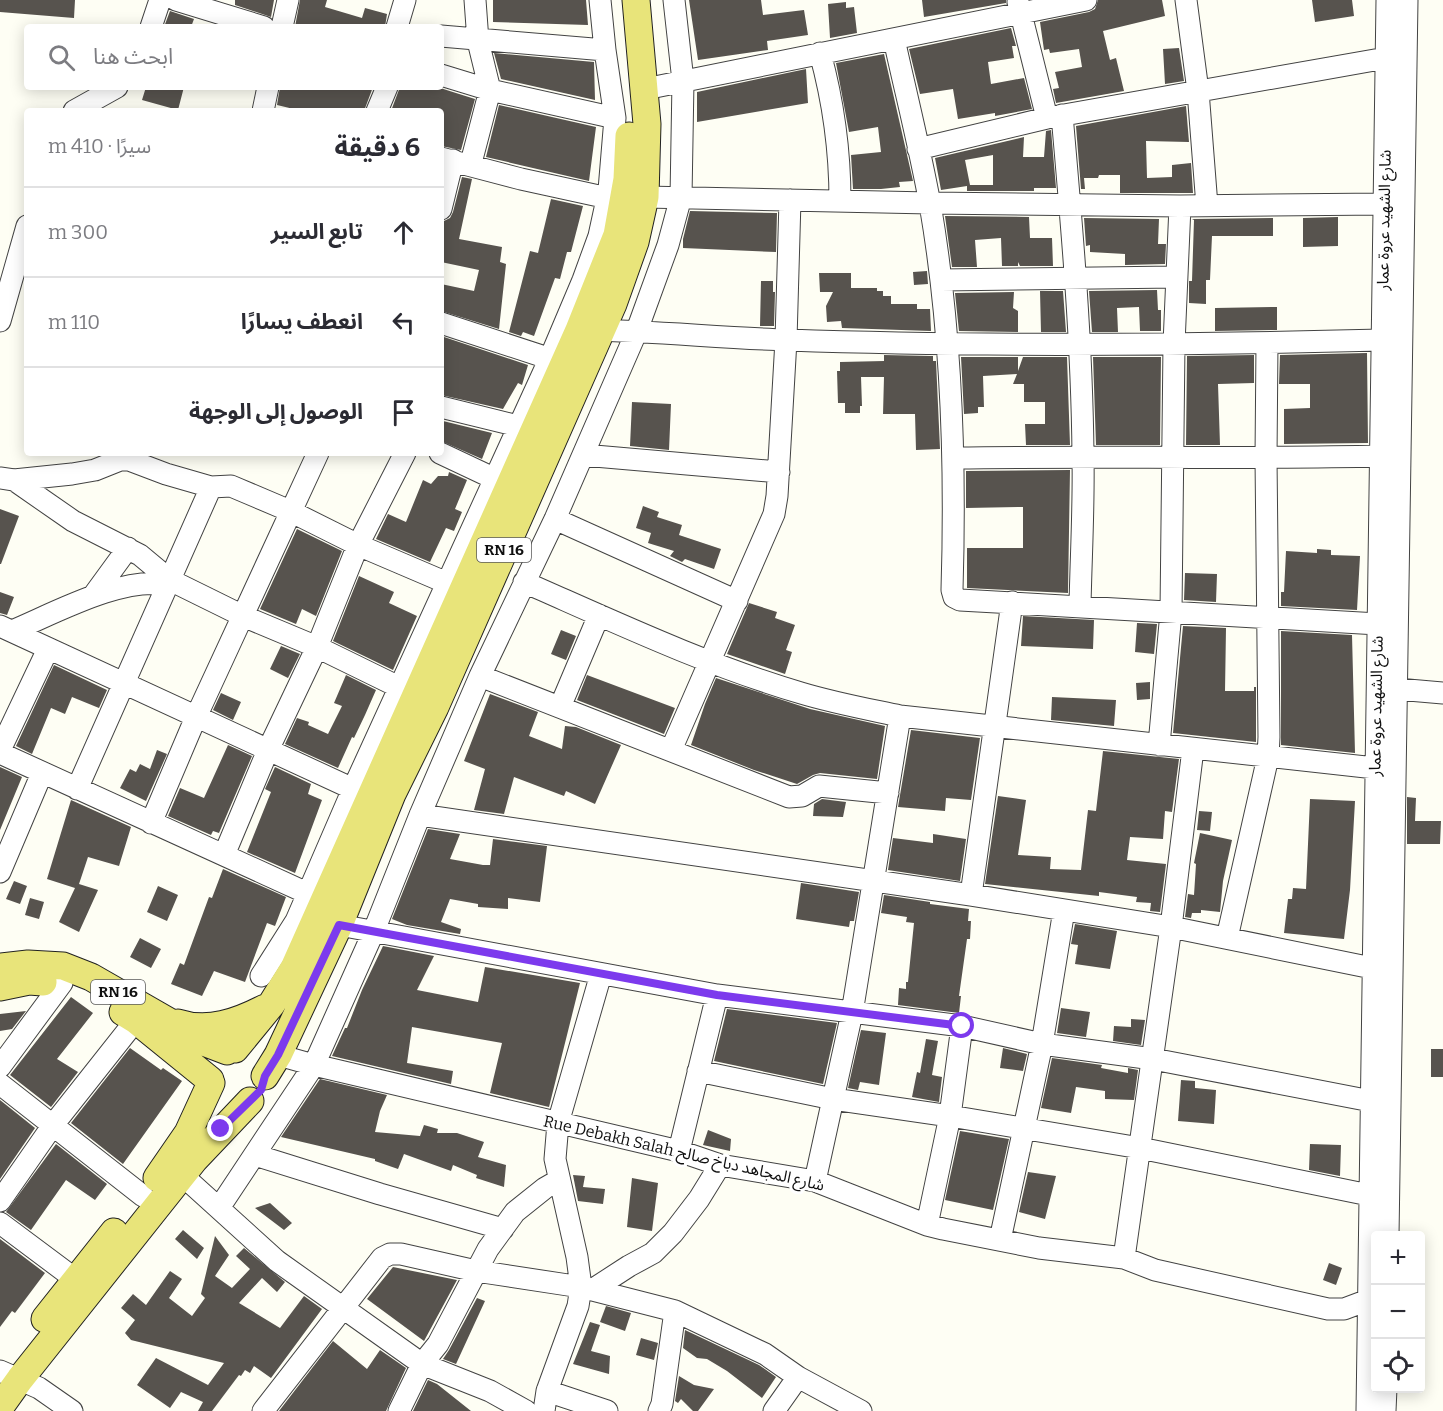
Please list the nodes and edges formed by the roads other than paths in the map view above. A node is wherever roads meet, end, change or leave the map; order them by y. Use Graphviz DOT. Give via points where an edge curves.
graph roads {
  1 [pos="160,0"];
  2 [pos="176,0"];
  3 [pos="288,0"];
  4 [pos="405,0"];
  5 [pos="475,0"];
  6 [pos="600,0"];
  7 [pos="618,0"];
  8 [pos="636,0"];
  9 [pos="674,0"];
  10 [pos="1086,0"];
  11 [pos="1186,0"];
  12 [pos="1386,0"];
  13 [pos="1407,0"];
  14 [pos="1020,7"];
  15 [pos="152,24"];
  16 [pos="254,24"];
  17 [pos="283,24"];
  18 [pos="398,24"];
  19 [pos="444,36"];
  20 [pos="894,39"];
  21 [pos="478,41"];
  22 [pos="604,50"];
  23 [pos="820,53"];
  24 [pos="1386,58"];
  25 [pos="444,76"];
  26 [pos="683,81"];
  27 [pos="645,88"];
  28 [pos="112,90"];
  29 [pos="267,90"];
  30 [pos="386,90"];
  31 [pos="490,90"];
  32 [pos="1198,91"];
  33 [pos="79,108"];
  34 [pos="264,108"];
  35 [pos="378,108"];
  36 [pos="1054,116"];
  37 [pos="615,118"];
  38 [pos="918,149"];
  39 [pos="447,159"];
  40 [pos="474,166"];
  41 [pos="444,184"];
  42 [pos="645,197"];
  43 [pos="681,197"];
  44 [pos="608,198"];
  45 [pos="790,200"];
  46 [pos="840,201"];
  47 [pos="930,203"];
  48 [pos="1070,204"];
  49 [pos="1384,204"];
  50 [pos="1180,206"];
  51 [pos="1207,206"];
  52 [pos="24,237"];
  53 [pos="1176,277"];
  54 [pos="1076,279"];
  55 [pos="940,280"];
  56 [pos="0,321"];
  57 [pos="444,324"];
  58 [pos="590,330"];
  59 [pos="636,333"];
  60 [pos="786,340"];
  61 [pos="1382,340"];
  62 [pos="1267,343"];
  63 [pos="947,344"];
  64 [pos="1173,344"];
  65 [pos="1079,345"];
  66 [pos="565,364"];
  67 [pos="444,408"];
  68 [pos="518,426"];
  69 [pos="444,455"];
  70 [pos="583,455"];
  71 [pos="317,456"];
  72 [pos="403,456"];
  73 [pos="1083,456"];
  74 [pos="1381,456"];
  75 [pos="955,458"];
  76 [pos="1173,458"];
  77 [pos="1266,458"];
  78 [pos="778,472"];
  79 [pos="53,476"];
  80 [pos="493,478"];
  81 [pos="7,479"];
  82 [pos="211,487"];
  83 [pos="47,503"];
  84 [pos="290,511"];
  85 [pos="555,519"];
  86 [pos="358,545"];
  87 [pos="128,548"];
  88 [pos="169,582"];
  89 [pos="524,582"];
  90 [pos="447,583"];
  91 [pos="93,596"];
  92 [pos="737,601"];
  93 [pos="1012,602"];
  94 [pos="1080,606"];
  95 [pos="1171,612"];
  96 [pos="599,615"];
  97 [pos="243,616"];
  98 [pos="1268,618"];
  99 [pos="1378,624"];
  100 [pos="6,629"];
  101 [pos="317,647"];
  102 [pos="48,649"];
  103 [pos="710,662"];
  104 [pos="480,676"];
  105 [pos="124,684"];
  106 [pos="1397,689"];
  107 [pos="407,691"];
  108 [pos="1443,693"];
  109 [pos="560,707"];
  110 [pos="900,716"];
  111 [pos="196,717"];
  112 [pos="995,727"];
  113 [pos="1159,745"];
  114 [pos="1193,748"];
  115 [pos="268,750"];
  116 [pos="671,750"];
  117 [pos="0,751"];
  118 [pos="1268,757"];
  119 [pos="1375,768"];
  120 [pos="42,773"];
  121 [pos="77,789"];
  122 [pos="361,793"];
  123 [pos="888,793"];
  124 [pos="420,815"];
  125 [pos="151,823"];
  126 [pos="224,855"];
  127 [pos="0,872"];
  128 [pos="873,882"];
  129 [pos="971,895"];
  130 [pos="316,897"];
  131 [pos="1064,910"];
  132 [pos="339,925"];
  133 [pos="1171,927"];
  134 [pos="373,933"];
  135 [pos="1227,938"];
  136 [pos="0,968"];
  137 [pos="1372,968"];
  138 [pos="601,974"];
  139 [pos="261,976"];
  140 [pos="62,983"];
  141 [pos="0,987"];
  142 [pos="717,995"];
  143 [pos="271,1005"];
  144 [pos="852,1013"];
  145 [pos="149,1018"];
  146 [pos="962,1026"];
  147 [pos="1042,1044"];
  148 [pos="231,1050"];
  149 [pos="1153,1059"];
  150 [pos="271,1065"];
  151 [pos="314,1065"];
  152 [pos="0,1067"];
  153 [pos="698,1071"];
  154 [pos="210,1082"];
  155 [pos="0,1084"];
  156 [pos="833,1099"];
  157 [pos="250,1101"];
  158 [pos="1371,1101"];
  159 [pos="950,1116"];
  160 [pos="558,1123"];
  161 [pos="53,1125"];
  162 [pos="1024,1130"];
  163 [pos="1140,1148"];
  164 [pos="679,1151"];
  165 [pos="255,1155"];
  166 [pos="720,1165"];
  167 [pos="182,1175"];
  168 [pos="559,1180"];
  169 [pos="815,1181"];
  170 [pos="1369,1195"];
  171 [pos="143,1196"];
  172 [pos="0,1201"];
  173 [pos="219,1208"];
  174 [pos="0,1223"];
  175 [pos="927,1225"];
  176 [pos="503,1229"];
  177 [pos="1388,1231"];
  178 [pos="1000,1240"];
  179 [pos="1124,1258"];
  180 [pos="476,1271"];
  181 [pos="75,1279"];
  182 [pos="586,1288"];
  183 [pos="1368,1300"];
  184 [pos="342,1308"];
  185 [pos="675,1311"];
  186 [pos="422,1364"];
  187 [pos="6,1375"];
  188 [pos="798,1377"];
  189 [pos="1386,1393"];
  190 [pos="546,1401"];
  191 [pos="0,1407"];
  192 [pos="665,1409"];
  193 [pos="72,1411"];
  194 [pos="263,1411"];
  195 [pos="399,1411"];
  196 [pos="526,1411"];
  197 [pos="607,1411"];
  198 [pos="774,1411"];
  199 [pos="861,1411"];
  200 [pos="1367,1411"];
  201 [pos="1385,1411"];
  1 -- 15 [label="street"];
  2 -- 16 [label="street"];
  3 -- 17 [label="street"];
  4 -- 18 [label="street"];
  5 -- 21 [label="street"];
  6 -- 22 [label="street"];
  7 -- 58 [label="main road, RN 16" via="630,128 627,179 617,235"];
  8 -- 27 [label="main road, RN 16"];
  9 -- 26 [label="street"];
  10 -- 14 [label="street"];
  11 -- 32 [label="street"];
  12 -- 24 [label="street, شارع الشهيد عروة عمار"];
  13 -- 106 [label="street, شارع الشهيد عروة عمار"];
  14 -- 20 [label="street"];
  14 -- 36 [label="street"];
  19 -- 21 [label="street"];
  20 -- 23 [label="street"];
  20 -- 38 [label="street"];
  21 -- 22 [label="street"];
  21 -- 31 [label="street"];
  22 -- 37 [label="street"];
  23 -- 26 [label="street"];
  23 -- 46 [label="street" via="837,126"];
  24 -- 32 [label="street"];
  24 -- 49 [label="street, شارع الشهيد عروة عمار"];
  25 -- 31 [label="street"];
  26 -- 27 [label="street"];
  26 -- 43 [label="street"];
  27 -- 42 [label="main road, RN 16"];
  28 -- 33 [label="street"];
  29 -- 34 [label="street"];
  30 -- 35 [label="street"];
  31 -- 37 [label="street"];
  31 -- 40 [label="street" via="472,159"];
  32 -- 36 [label="street"];
  32 -- 51 [label="street"];
  36 -- 38 [label="street"];
  36 -- 48 [label="street"];
  37 -- 44 [label="street"];
  38 -- 47 [label="street"];
  39 -- 40 [label="street"];
  39 -- 41 [label="street"];
  40 -- 44 [label="street"];
  42 -- 43 [label="street"];
  42 -- 58 [label="main road, RN 16" via="635,242"];
  43 -- 45 [label="street"];
  43 -- 59 [label="street"];
  44 -- 66 [label="street"];
  45 -- 46 [label="street"];
  45 -- 60 [label="street"];
  46 -- 47 [label="street"];
  47 -- 48 [label="street"];
  47 -- 55 [label="street"];
  48 -- 50 [label="street"];
  48 -- 54 [label="street"];
  49 -- 51 [label="street"];
  49 -- 61 [label="street, شارع الشهيد عروة عمار"];
  50 -- 51 [label="street"];
  50 -- 53 [label="street"];
  52 -- 56 [label="street"];
  53 -- 54 [label="street"];
  53 -- 64 [label="street"];
  54 -- 55 [label="street"];
  54 -- 65 [label="street"];
  55 -- 63 [label="street"];
  57 -- 66 [label="street"];
  58 -- 59 [label="street"];
  58 -- 66 [label="main road, RN 16"];
  59 -- 60 [label="street"];
  59 -- 70 [label="street"];
  60 -- 63 [label="street"];
  60 -- 78 [label="street"];
  61 -- 62 [label="street"];
  61 -- 74 [label="street, شارع الشهيد عروة عمار"];
  62 -- 64 [label="street"];
  62 -- 77 [label="street"];
  63 -- 65 [label="street"];
  63 -- 75 [label="street"];
  64 -- 65 [label="street"];
  64 -- 76 [label="street"];
  65 -- 73 [label="street"];
  66 -- 68 [label="street"];
  66 -- 107 [label="main road, RN 16"];
  66 -- 132 [label="main road, RN 16" via="435,707 392,794"];
  67 -- 68 [label="street"];
  68 -- 80 [label="street"];
  69 -- 80 [label="street"];
  70 -- 78 [label="street"];
  70 -- 85 [label="street"];
  71 -- 84 [label="street"];
  72 -- 86 [label="street"];
  73 -- 75 [label="street"];
  73 -- 76 [label="street"];
  73 -- 94 [label="street"];
  74 -- 77 [label="street"];
  74 -- 99 [label="street, شارع الشهيد عروة عمار"];
  75 -- 93 [label="street" via="953,594 960,600"];
  76 -- 77 [label="street"];
  76 -- 95 [label="street"];
  77 -- 98 [label="street"];
  78 -- 92 [label="street" via="770,527"];
  79 -- 81 [label="street"];
  79 -- 82 [label="street" via="129,460"];
  79 -- 83 [label="street"];
  80 -- 90 [label="street"];
  81 -- 83 [label="street"];
  82 -- 84 [label="street" via="231,486"];
  82 -- 88 [label="street"];
  83 -- 87 [label="street" via="73,521"];
  84 -- 86 [label="street"];
  84 -- 97 [label="street"];
  85 -- 89 [label="street"];
  85 -- 92 [label="street"];
  86 -- 90 [label="street"];
  86 -- 101 [label="street"];
  87 -- 88 [label="street" via="153,564"];
  87 -- 91 [label="street"];
  88 -- 91 [label="street" via="136,584"];
  88 -- 97 [label="street"];
  88 -- 105 [label="street"];
  89 -- 96 [label="street"];
  89 -- 104 [label="street"];
  90 -- 107 [label="street"];
  91 -- 100 [label="street"];
  92 -- 103 [label="street"];
  93 -- 94 [label="street"];
  93 -- 112 [label="street"];
  94 -- 95 [label="street"];
  95 -- 98 [label="street"];
  95 -- 113 [label="street"];
  96 -- 103 [label="street"];
  96 -- 109 [label="street"];
  97 -- 101 [label="street"];
  97 -- 111 [label="street"];
  98 -- 99 [label="street"];
  98 -- 118 [label="street"];
  99 -- 119 [label="street, شارع الشهيد عروة عمار"];
  100 -- 102 [label="street"];
  101 -- 107 [label="street"];
  101 -- 115 [label="street"];
  102 -- 105 [label="street"];
  102 -- 117 [label="street"];
  103 -- 110 [label="street" via="803,694"];
  103 -- 116 [label="street"];
  104 -- 109 [label="street"];
  104 -- 124 [label="street"];
  105 -- 111 [label="street"];
  105 -- 121 [label="street"];
  106 -- 108 [label="street"];
  106 -- 177 [label="street, شارع الشهيد عروة عمار"];
  107 -- 122 [label="main road, RN 16"];
  109 -- 116 [label="street"];
  110 -- 112 [label="street"];
  110 -- 123 [label="street"];
  111 -- 115 [label="street"];
  111 -- 125 [label="street"];
  112 -- 113 [label="street"];
  112 -- 129 [label="street"];
  113 -- 114 [label="street"];
  114 -- 118 [label="street"];
  114 -- 133 [label="street"];
  115 -- 122 [label="street"];
  115 -- 126 [label="street"];
  116 -- 123 [label="street" via="789,797 802,796 819,786"];
  117 -- 120 [label="street"];
  118 -- 119 [label="street"];
  118 -- 135 [label="street"];
  119 -- 137 [label="street, شارع الشهيد عروة عمار"];
  120 -- 121 [label="street"];
  120 -- 127 [label="street"];
  121 -- 125 [label="street"];
  122 -- 130 [label="main road, RN 16"];
  123 -- 128 [label="street"];
  124 -- 128 [label="street"];
  124 -- 134 [label="street"];
  125 -- 126 [label="street"];
  126 -- 130 [label="street"];
  128 -- 129 [label="street"];
  128 -- 144 [label="street"];
  129 -- 131 [label="street"];
  130 -- 139 [label="street"];
  130 -- 143 [label="main road, RN 16" via="294,968"];
  131 -- 133 [label="street"];
  131 -- 147 [label="street"];
  132 -- 134 [label="street"];
  132 -- 150 [label="main road, RN 16"];
  133 -- 135 [label="street"];
  133 -- 149 [label="street"];
  134 -- 138 [label="street"];
  134 -- 151 [label="street"];
  135 -- 137 [label="street"];
  136 -- 145 [label="main road, RN 16" via="28,964 63,966 92,977"];
  137 -- 158 [label="street, شارع الشهيد عروة عمار"];
  138 -- 142 [label="street"];
  138 -- 160 [label="street"];
  140 -- 141 [label="main road, RN 16" via="29,981"];
  140 -- 145 [label="main road, RN 16"];
  140 -- 152 [label="street"];
  142 -- 144 [label="street"];
  142 -- 153 [label="street"];
  143 -- 145 [label="main road" via="225,1025 204,1027"];
  143 -- 148 [label="main road, RN 16"];
  144 -- 146 [label="street"];
  144 -- 156 [label="street"];
  145 -- 148 [label="main road, RN 16"];
  145 -- 154 [label="main road, RN 16"];
  145 -- 161 [label="street"];
  146 -- 147 [label="street"];
  146 -- 159 [label="street"];
  147 -- 149 [label="street"];
  147 -- 162 [label="street"];
  148 -- 150 [label="main road" via="252,1053 263,1067"];
  148 -- 154 [label="main road" via="213,1063"];
  149 -- 158 [label="street"];
  149 -- 163 [label="street"];
  150 -- 151 [label="street, Rue Debakh Salah,شارع المجاهد دباخ صالح"];
  150 -- 157 [label="main road" via="261,1090"];
  151 -- 160 [label="street, Rue Debakh Salah,شارع المجاهد دباخ صالح"];
  151 -- 165 [label="street"];
  153 -- 156 [label="street"];
  153 -- 164 [label="street"];
  154 -- 157 [label="main road" via="222,1099 231,1103"];
  154 -- 171 [label="main road" via="184,1141"];
  155 -- 161 [label="street"];
  156 -- 159 [label="street"];
  156 -- 169 [label="street"];
  157 -- 167 [label="main road"];
  158 -- 170 [label="street, شارع الشهيد عروة عمار"];
  159 -- 162 [label="street"];
  159 -- 175 [label="street"];
  160 -- 164 [label="street, Rue Debakh Salah,شارع المجاهد دباخ صالح"];
  160 -- 168 [label="street" via="555,1159"];
  161 -- 171 [label="street"];
  161 -- 172 [label="street"];
  162 -- 163 [label="street"];
  162 -- 178 [label="street"];
  163 -- 170 [label="street"];
  163 -- 179 [label="street"];
  164 -- 166 [label="street, Rue Debakh Salah,شارع المجاهد دباخ صالح"];
  165 -- 173 [label="street"];
  165 -- 176 [label="street"];
  166 -- 169 [label="street, Rue Debakh Salah,شارع المجاهد دباخ صالح"];
  166 -- 182 [label="street" via="699,1199 653,1254"];
  167 -- 173 [label="street"];
  167 -- 187 [label="main road"];
  168 -- 176 [label="street" via="515,1212"];
  168 -- 182 [label="street"];
  169 -- 175 [label="street, Rue Debakh Salah,شارع المجاهد دباخ صالح"];
  170 -- 183 [label="street, شارع الشهيد عروة عمار"];
  171 -- 181 [label="main road"];
  173 -- 184 [label="street" via="277,1261"];
  174 -- 181 [label="street"];
  175 -- 178 [label="street, Rue Debakh Salah,شارع المجاهد دباخ صالح"];
  176 -- 180 [label="street"];
  178 -- 179 [label="street, Rue Debakh Salah,شارع المجاهد دباخ صالح"];
  179 -- 183 [label="street, Rue Debakh Salah,شارع المجاهد دباخ صالح" via="1155,1270 1328,1309 1352,1308"];
  180 -- 182 [label="street"];
  180 -- 184 [label="street" via="428,1258 390,1254 382,1258"];
  180 -- 186 [label="street" via="438,1344"];
  181 -- 187 [label="main road"];
  182 -- 185 [label="street"];
  182 -- 190 [label="street"];
  183 -- 200 [label="street, شارع الشهيد عروة عمار"];
  184 -- 186 [label="street"];
  184 -- 194 [label="street"];
  185 -- 188 [label="street" via="765,1354"];
  185 -- 192 [label="street"];
  186 -- 195 [label="street"];
  186 -- 196 [label="street" via="490,1391"];
  187 -- 191 [label="main road"];
  187 -- 193 [label="street" via="39,1388"];
  188 -- 198 [label="street"];
  188 -- 199 [label="street"];
  189 -- 201 [label="street"];
  190 -- 197 [label="street"];
}
